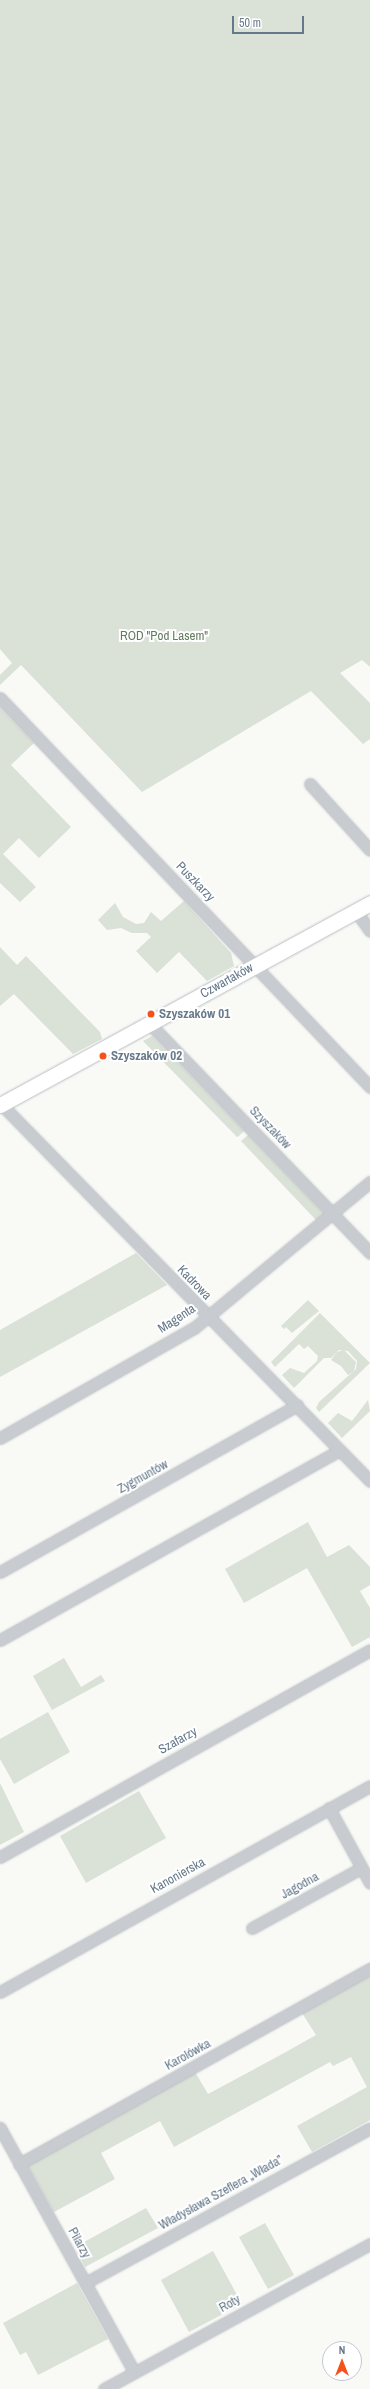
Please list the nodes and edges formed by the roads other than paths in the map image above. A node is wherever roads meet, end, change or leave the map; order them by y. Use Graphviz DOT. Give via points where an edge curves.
graph roads {
  1 [pos="0,698"];
  2 [pos="310,784"];
  3 [pos="370,850"];
  4 [pos="370,903"];
  5 [pos="356,911"];
  6 [pos="370,931"];
  7 [pos="255,966"];
  8 [pos="150,1023"];
  9 [pos="370,1087"];
  10 [pos="0,1104"];
  11 [pos="370,1182"];
  12 [pos="332,1213"];
  13 [pos="370,1253"];
  14 [pos="207,1317"];
  15 [pos="298,1405"];
  16 [pos="0,1438"];
  17 [pos="340,1450"];
  18 [pos="370,1481"];
  19 [pos="0,1572"];
  20 [pos="0,1640"];
  21 [pos="370,1650"];
  22 [pos="370,1786"];
  23 [pos="329,1808"];
  24 [pos="0,1857"];
  25 [pos="361,1868"];
  26 [pos="370,1884"];
  27 [pos="252,1928"];
  28 [pos="370,1969"];
  29 [pos="0,1992"];
  30 [pos="0,2128"];
  31 [pos="370,2128"];
  32 [pos="19,2164"];
  33 [pos="370,2244"];
  34 [pos="85,2283"];
  35 [pos="134,2372"];
  36 [pos="104,2389"];
  1 -- 7 [label="street, Puszkarzy"];
  2 -- 3 [label="street"];
  4 -- 5 [label="street, Czwartaków"];
  5 -- 6 [label="street"];
  5 -- 7 [label="street, Czwartaków"];
  7 -- 8 [label="street, Czwartaków"];
  7 -- 9 [label="street, Puszkarzy"];
  8 -- 10 [label="street, Czwartaków"];
  8 -- 12 [label="street, Szyszaków"];
  10 -- 14 [label="street, Kadrowa"];
  11 -- 12 [label="street, Magenta"];
  12 -- 13 [label="street, Szyszaków"];
  12 -- 14 [label="street, Magenta"];
  14 -- 15 [label="street, Kadrowa"];
  14 -- 16 [label="street, Magenta" via="194,1328"];
  15 -- 17 [label="street, Kadrowa"];
  15 -- 19 [label="street, Zygmuntów"];
  17 -- 18 [label="street, Kadrowa"];
  17 -- 20 [label="street"];
  21 -- 24 [label="street, Szafarzy"];
  22 -- 23 [label="street, Kanonierska"];
  23 -- 25 [label="street"];
  23 -- 29 [label="street, Kanonierska"];
  25 -- 26 [label="street"];
  25 -- 27 [label="street, Jagodna"];
  28 -- 32 [label="street, Karolówka"];
  30 -- 32 [label="street, Pilarzy"];
  31 -- 34 [label="street, Władysława Szeflera „Włada”"];
  32 -- 34 [label="street, Pilarzy"];
  33 -- 35 [label="street, Roty"];
  34 -- 35 [label="street, Pilarzy"];
  35 -- 36 [label="street, Roty"];
}
